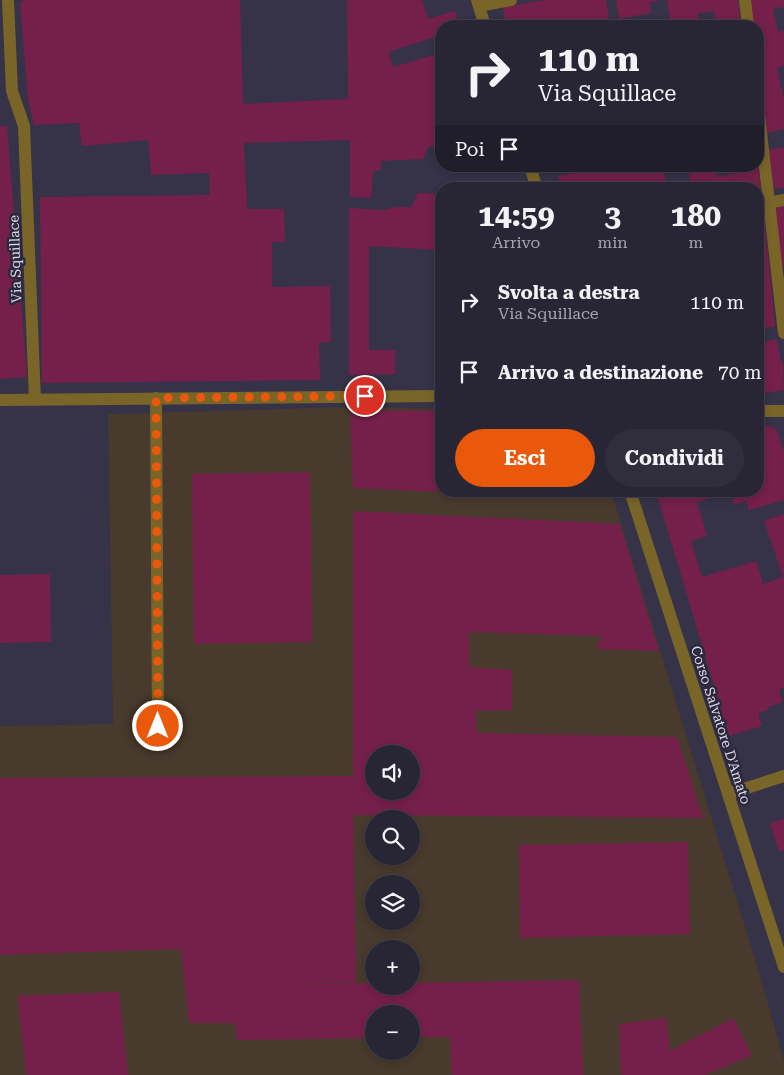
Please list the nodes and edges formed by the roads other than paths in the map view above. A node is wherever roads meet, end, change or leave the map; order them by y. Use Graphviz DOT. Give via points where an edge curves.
graph roads {
  1 [pos="8,0"];
  2 [pos="511,0"];
  3 [pos="745,0"];
  4 [pos="478,3"];
  5 [pos="483,20"];
  6 [pos="747,20"];
  7 [pos="784,200"];
  8 [pos="764,204"];
  9 [pos="764,210"];
  10 [pos="784,333"];
  11 [pos="435,396"];
  12 [pos="156,398"];
  13 [pos="0,400"];
  14 [pos="35,400"];
  15 [pos="764,411"];
  16 [pos="784,411"];
  17 [pos="632,497"];
  18 [pos="158,726"];
  19 [pos="784,776"];
  20 [pos="728,794"];
  21 [pos="784,922"];
  22 [pos="771,926"];
  23 [pos="784,967"];
  1 -- 14 [label="street, Via Squillace" via="12,91 24,126"];
  2 -- 4 [label="street"];
  3 -- 6 [label="street"];
  4 -- 5 [label="street"];
  7 -- 8 [label="street"];
  9 -- 10 [label="street"];
  11 -- 12 [label="street"];
  12 -- 14 [label="street"];
  12 -- 18 [label="street"];
  13 -- 14 [label="street"];
  15 -- 16 [label="street"];
  17 -- 20 [label="street, Corso Salvatore D'Amato"];
  19 -- 20 [label="street"];
  20 -- 22 [label="street, Corso Salvatore D'Amato"];
  21 -- 22 [label="street"];
  22 -- 23 [label="street, Corso Salvatore D'Amato"];
}
